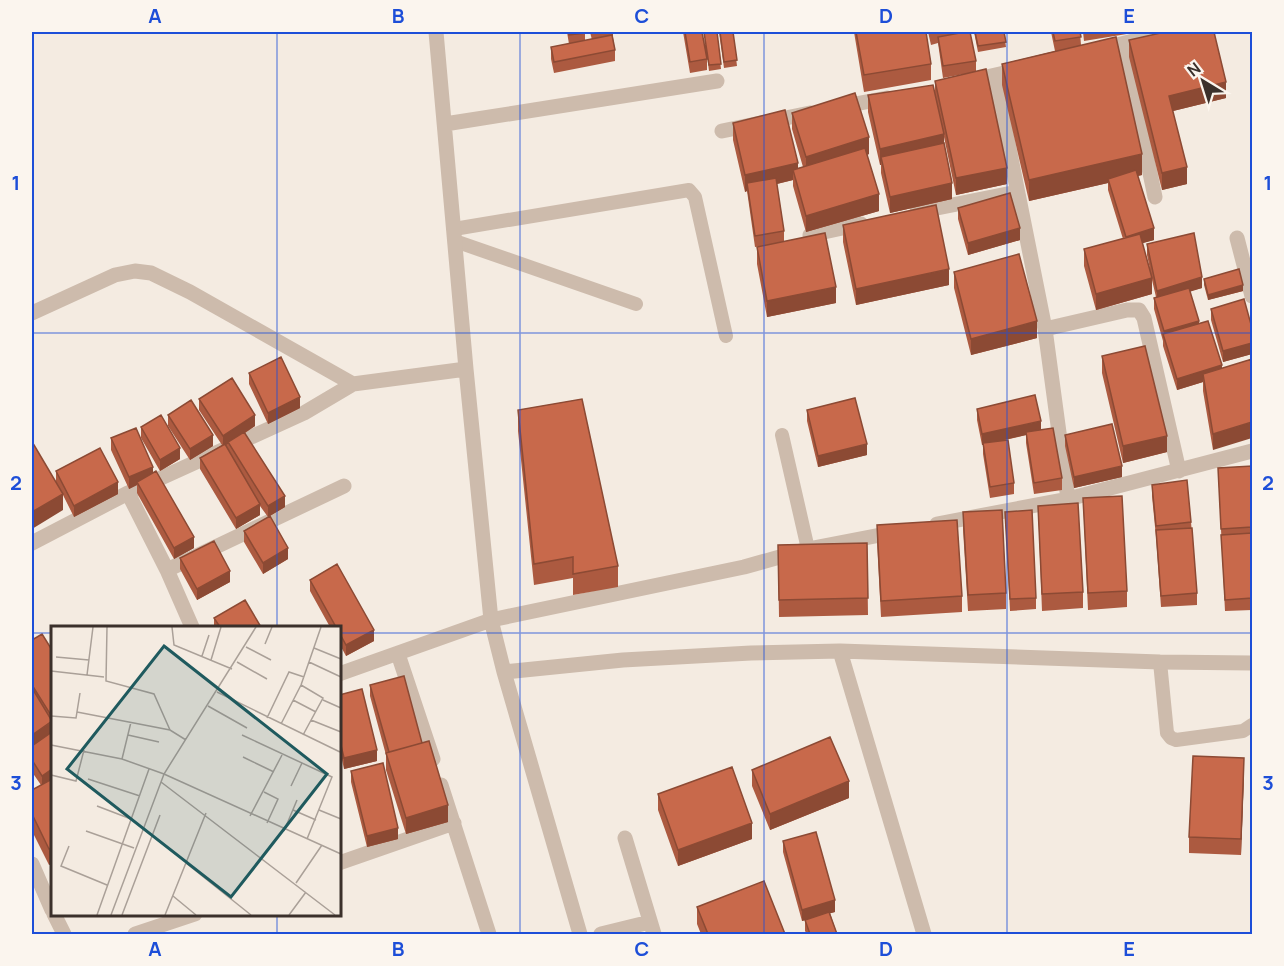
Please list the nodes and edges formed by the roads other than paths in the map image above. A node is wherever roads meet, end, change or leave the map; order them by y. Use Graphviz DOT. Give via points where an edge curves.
graph roads {
  1 [pos="436,32"];
  2 [pos="1169,32"];
  3 [pos="1123,44"];
  4 [pos="1079,54"];
  5 [pos="1036,65"];
  6 [pos="993,76"];
  7 [pos="717,81"];
  8 [pos="959,83"];
  9 [pos="902,94"];
  10 [pos="445,124"];
  11 [pos="722,131"];
  12 [pos="1017,192"];
  13 [pos="1155,197"];
  14 [pos="902,216"];
  15 [pos="879,220"];
  16 [pos="455,235"];
  17 [pos="810,235"];
  18 [pos="1237,238"];
  19 [pos="1252,296"];
  20 [pos="636,304"];
  21 [pos="32,313"];
  22 [pos="1045,329"];
  23 [pos="726,336"];
  24 [pos="466,369"];
  25 [pos="353,384"];
  26 [pos="782,435"];
  27 [pos="1252,451"];
  28 [pos="1179,471"];
  29 [pos="344,486"];
  30 [pos="128,493"];
  31 [pos="1068,499"];
  32 [pos="32,543"];
  33 [pos="807,549"];
  34 [pos="167,570"];
  35 [pos="491,620"];
  36 [pos="192,626"];
  37 [pos="840,651"];
  38 [pos="398,654"];
  39 [pos="1160,662"];
  40 [pos="1252,663"];
  41 [pos="504,672"];
  42 [pos="340,674"];
  43 [pos="1252,725"];
  44 [pos="454,823"];
  45 [pos="625,838"];
  46 [pos="340,863"];
  47 [pos="32,864"];
  48 [pos="51,907"];
  49 [pos="54,915"];
  50 [pos="192,915"];
  51 [pos="652,928"];
  52 [pos="64,934"];
  53 [pos="135,934"];
  54 [pos="489,934"];
  55 [pos="580,934"];
  56 [pos="601,934"];
  57 [pos="924,934"];
  1 -- 10 [label="street"];
  2 -- 3 [label="street"];
  3 -- 4 [label="street"];
  3 -- 13 [label="street"];
  5 -- 6 [label="street"];
  6 -- 8 [label="street"];
  6 -- 12 [label="street"];
  7 -- 10 [label="street"];
  9 -- 11 [label="street"];
  10 -- 16 [label="street"];
  12 -- 14 [label="street"];
  12 -- 22 [label="street"];
  15 -- 17 [label="street"];
  16 -- 20 [label="lane"];
  16 -- 23 [label="lane" via="689,190 695,197"];
  16 -- 24 [label="street"];
  18 -- 19 [label="street"];
  21 -- 25 [label="street" via="116,275 151,273"];
  22 -- 28 [label="street" via="1139,310"];
  22 -- 31 [label="street"];
  24 -- 25 [label="street"];
  24 -- 35 [label="street"];
  25 -- 30 [label="street" via="304,412"];
  26 -- 33 [label="lane"];
  27 -- 28 [label="street"];
  28 -- 31 [label="street"];
  29 -- 34 [label="street"];
  30 -- 32 [label="street"];
  30 -- 34 [label="street"];
  31 -- 33 [label="street"];
  33 -- 35 [label="street" via="744,567"];
  34 -- 36 [label="street"];
  35 -- 38 [label="street"];
  35 -- 41 [label="street"];
  37 -- 39 [label="street"];
  37 -- 41 [label="street" via="623,660"];
  37 -- 57 [label="street"];
  38 -- 42 [label="street"];
  38 -- 44 [label="street"];
  39 -- 40 [label="street"];
  39 -- 43 [label="lane" via="1167,733 1171,738 1243,731"];
  41 -- 55 [label="street"];
  44 -- 46 [label="street"];
  44 -- 54 [label="street"];
  45 -- 51 [label="street"];
  47 -- 48 [label="street"];
  49 -- 52 [label="street"];
  50 -- 53 [label="street"];
  51 -- 56 [label="street"];
}
